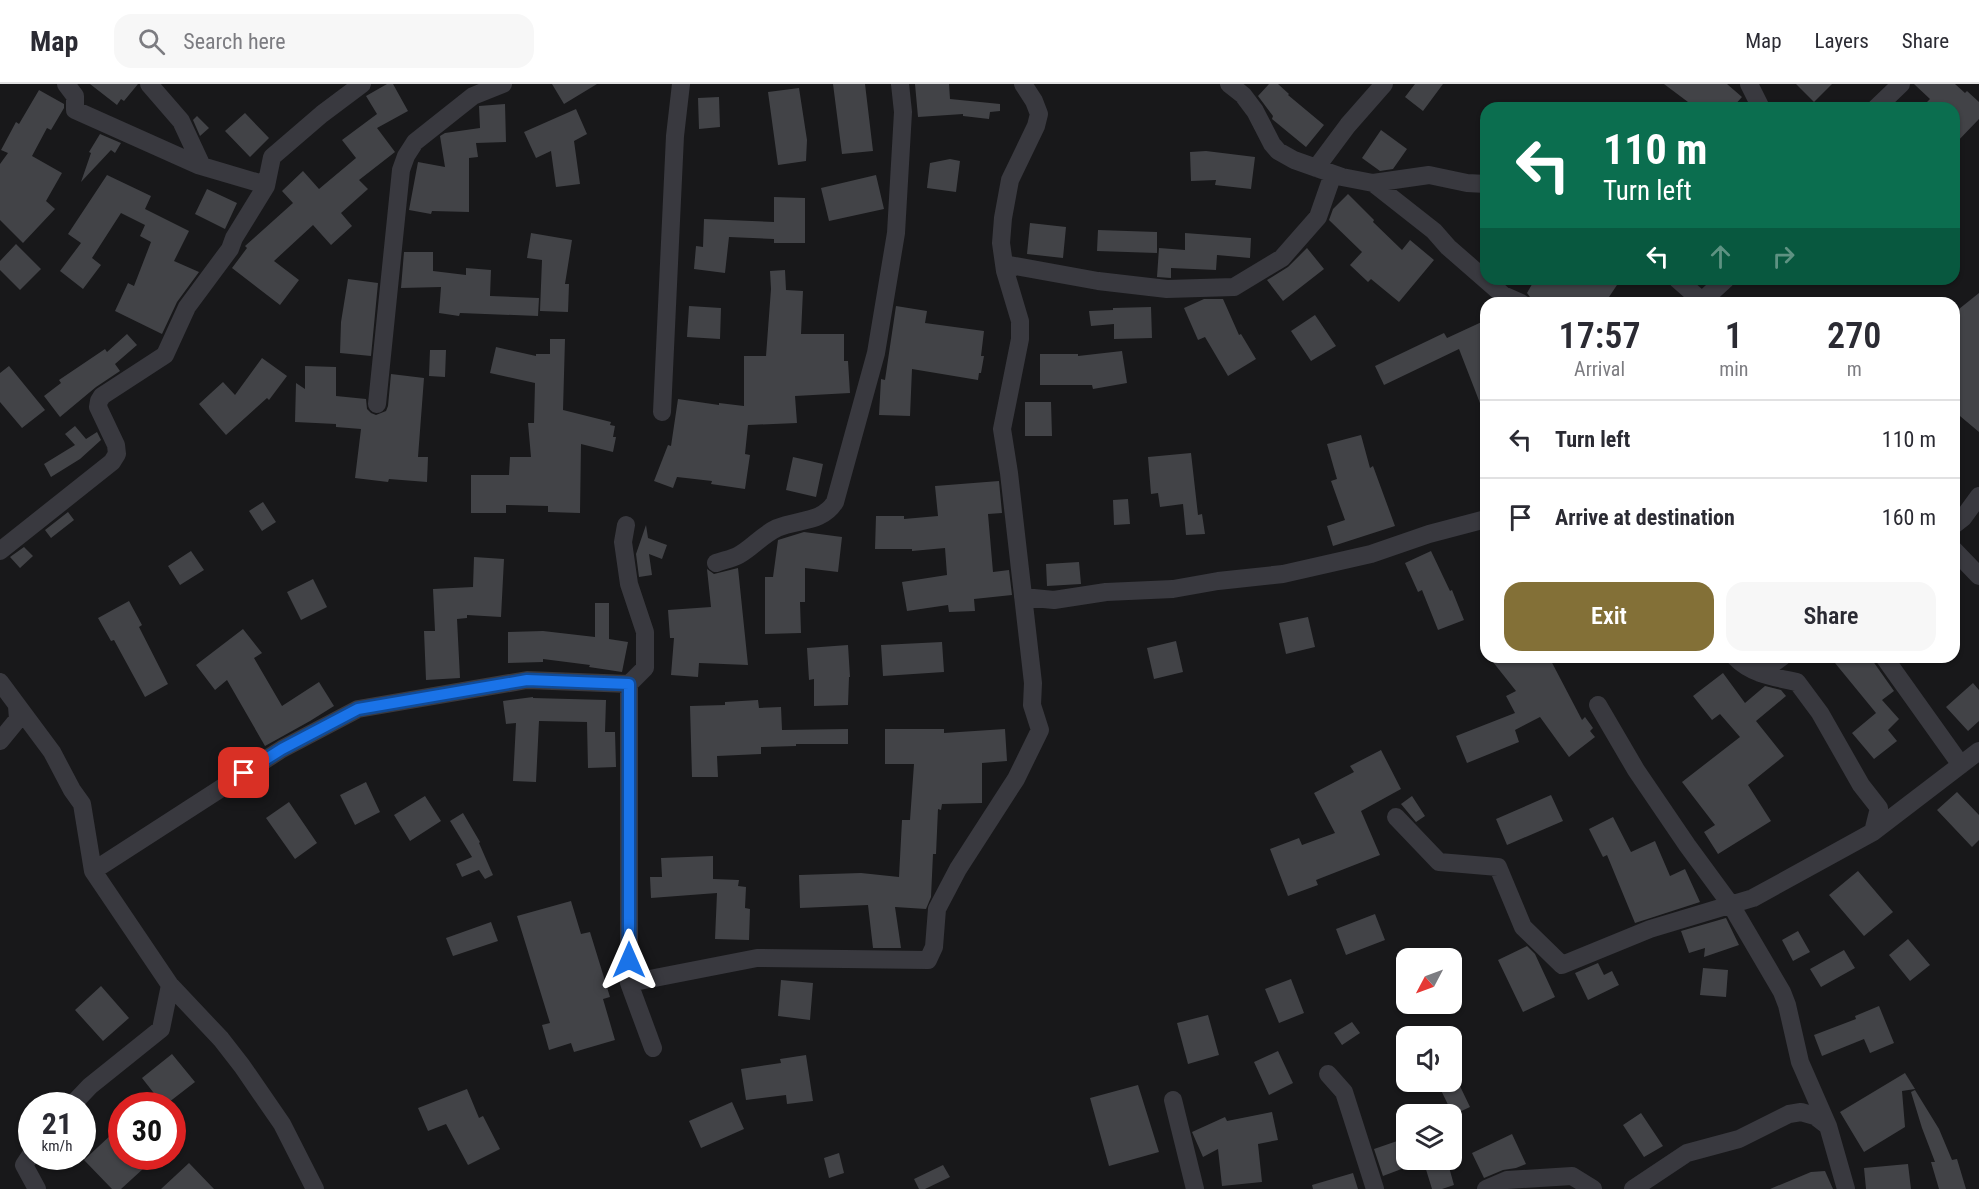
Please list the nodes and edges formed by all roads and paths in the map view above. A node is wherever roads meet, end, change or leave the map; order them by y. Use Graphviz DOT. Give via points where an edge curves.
graph roads {
  1 [pos="66,84"];
  2 [pos="149,84"];
  3 [pos="362,84"];
  4 [pos="503,84"];
  5 [pos="681,84"];
  6 [pos="900,84"];
  7 [pos="1023,84"];
  8 [pos="1229,84"];
  9 [pos="1384,84"];
  10 [pos="1749,84"];
  11 [pos="1901,84"];
  12 [pos="1758,102"];
  13 [pos="1882,102"];
  14 [pos="202,166"];
  15 [pos="1325,171"];
  16 [pos="1373,183"];
  17 [pos="1480,184"];
  18 [pos="266,185"];
  19 [pos="1004,264"];
  20 [pos="1480,274"];
  21 [pos="1492,285"];
  22 [pos="1684,285"];
  23 [pos="1720,285"];
  24 [pos="1509,297"];
  25 [pos="1697,297"];
  26 [pos="1708,297"];
  27 [pos="378,404"];
  28 [pos="662,412"];
  29 [pos="1979,496"];
  30 [pos="1480,521"];
  31 [pos="1960,521"];
  32 [pos="626,525"];
  33 [pos="0,551"];
  34 [pos="1960,556"];
  35 [pos="717,563"];
  36 [pos="1979,576"];
  37 [pos="1023,597"];
  38 [pos="1740,663"];
  39 [pos="1774,663"];
  40 [pos="1888,663"];
  41 [pos="1760,673"];
  42 [pos="0,682"];
  43 [pos="629,684"];
  44 [pos="1598,705"];
  45 [pos="17,706"];
  46 [pos="0,741"];
  47 [pos="1979,751"];
  48 [pos="1961,765"];
  49 [pos="1396,817"];
  50 [pos="1873,832"];
  51 [pos="93,871"];
  52 [pos="1731,905"];
  53 [pos="628,983"];
  54 [pos="170,985"];
  55 [pos="653,1048"];
  56 [pos="1328,1074"];
  57 [pos="84,1092"];
  58 [pos="1173,1100"];
  59 [pos="1828,1126"];
  60 [pos="27,1170"];
  61 [pos="37,1189"];
  62 [pos="315,1189"];
  63 [pos="1195,1189"];
  64 [pos="1375,1189"];
  65 [pos="1486,1189"];
  66 [pos="1593,1189"];
  67 [pos="1633,1189"];
  68 [pos="1846,1189"];
  1 -- 14 [label="street" via="75,96 75,110"];
  2 -- 14 [label="street" via="181,121"];
  3 -- 18 [label="street" via="272,158"];
  4 -- 27 [label="street" via="462,104 415,142 406,156 401,170"];
  5 -- 28 [label="street"];
  6 -- 35 [label="street" via="903,112 894,244 876,353 835,502 830,512 779,527 737,556"];
  7 -- 19 [label="street" via="1039,114 1010,180 1001,243"];
  8 -- 15 [label="street" via="1256,111 1278,151"];
  9 -- 15 [label="street" via="1348,125"];
  10 -- 12 [label="street"];
  11 -- 13 [label="street"];
  14 -- 18 [label="street"];
  15 -- 16 [label="street"];
  15 -- 19 [label="street" via="1318,217 1282,258 1234,287 1167,289"];
  16 -- 17 [label="street" via="1429,175"];
  16 -- 20 [label="street" via="1434,231"];
  18 -- 33 [label="street" via="230,249 187,307 165,355 99,401 98,407 116,446 112,462"];
  19 -- 37 [label="street" via="1020,321 1002,429"];
  21 -- 24 [label="street"];
  22 -- 25 [label="street"];
  23 -- 26 [label="street"];
  29 -- 31 [label="street"];
  30 -- 37 [label="street" via="1371,554 1283,574 1054,600"];
  32 -- 43 [label="street" via="623,542 629,584 645,632 645,668"];
  34 -- 36 [label="street"];
  37 -- 53 [label="street" via="1032,705 1040,730 1016,779 958,868 937,909 934,947 928,960 757,958"];
  38 -- 41 [label="street"];
  39 -- 41 [label="street"];
  40 -- 48 [label="street"];
  41 -- 50 [label="street" via="1797,682 1820,713 1861,785 1879,808"];
  42 -- 45 [label="street"];
  43 -- 51 [label="street" via="527,680 358,709 282,749"];
  43 -- 53 [label="street"];
  44 -- 52 [label="street" via="1636,770"];
  45 -- 46 [label="street" via="18,719"];
  45 -- 51 [label="street" via="52,752 82,804"];
  47 -- 48 [label="street"];
  48 -- 50 [label="street"];
  49 -- 52 [label="street" via="1439,862 1498,867 1523,927 1562,965 1650,929"];
  50 -- 52 [label="street" via="1753,898"];
  51 -- 54 [label="street"];
  52 -- 59 [label="street" via="1782,992 1804,1074"];
  53 -- 55 [label="street"];
  54 -- 57 [label="street" via="161,1029"];
  54 -- 62 [label="street" via="242,1066 282,1124"];
  56 -- 64 [label="street" via="1344,1092"];
  58 -- 63 [label="street"];
  59 -- 67 [label="street" via="1815,1116 1789,1114 1739,1139 1687,1153"];
  59 -- 68 [label="street"];
  60 -- 61 [label="street"];
  65 -- 66 [label="street" via="1507,1180 1572,1176"];
}
